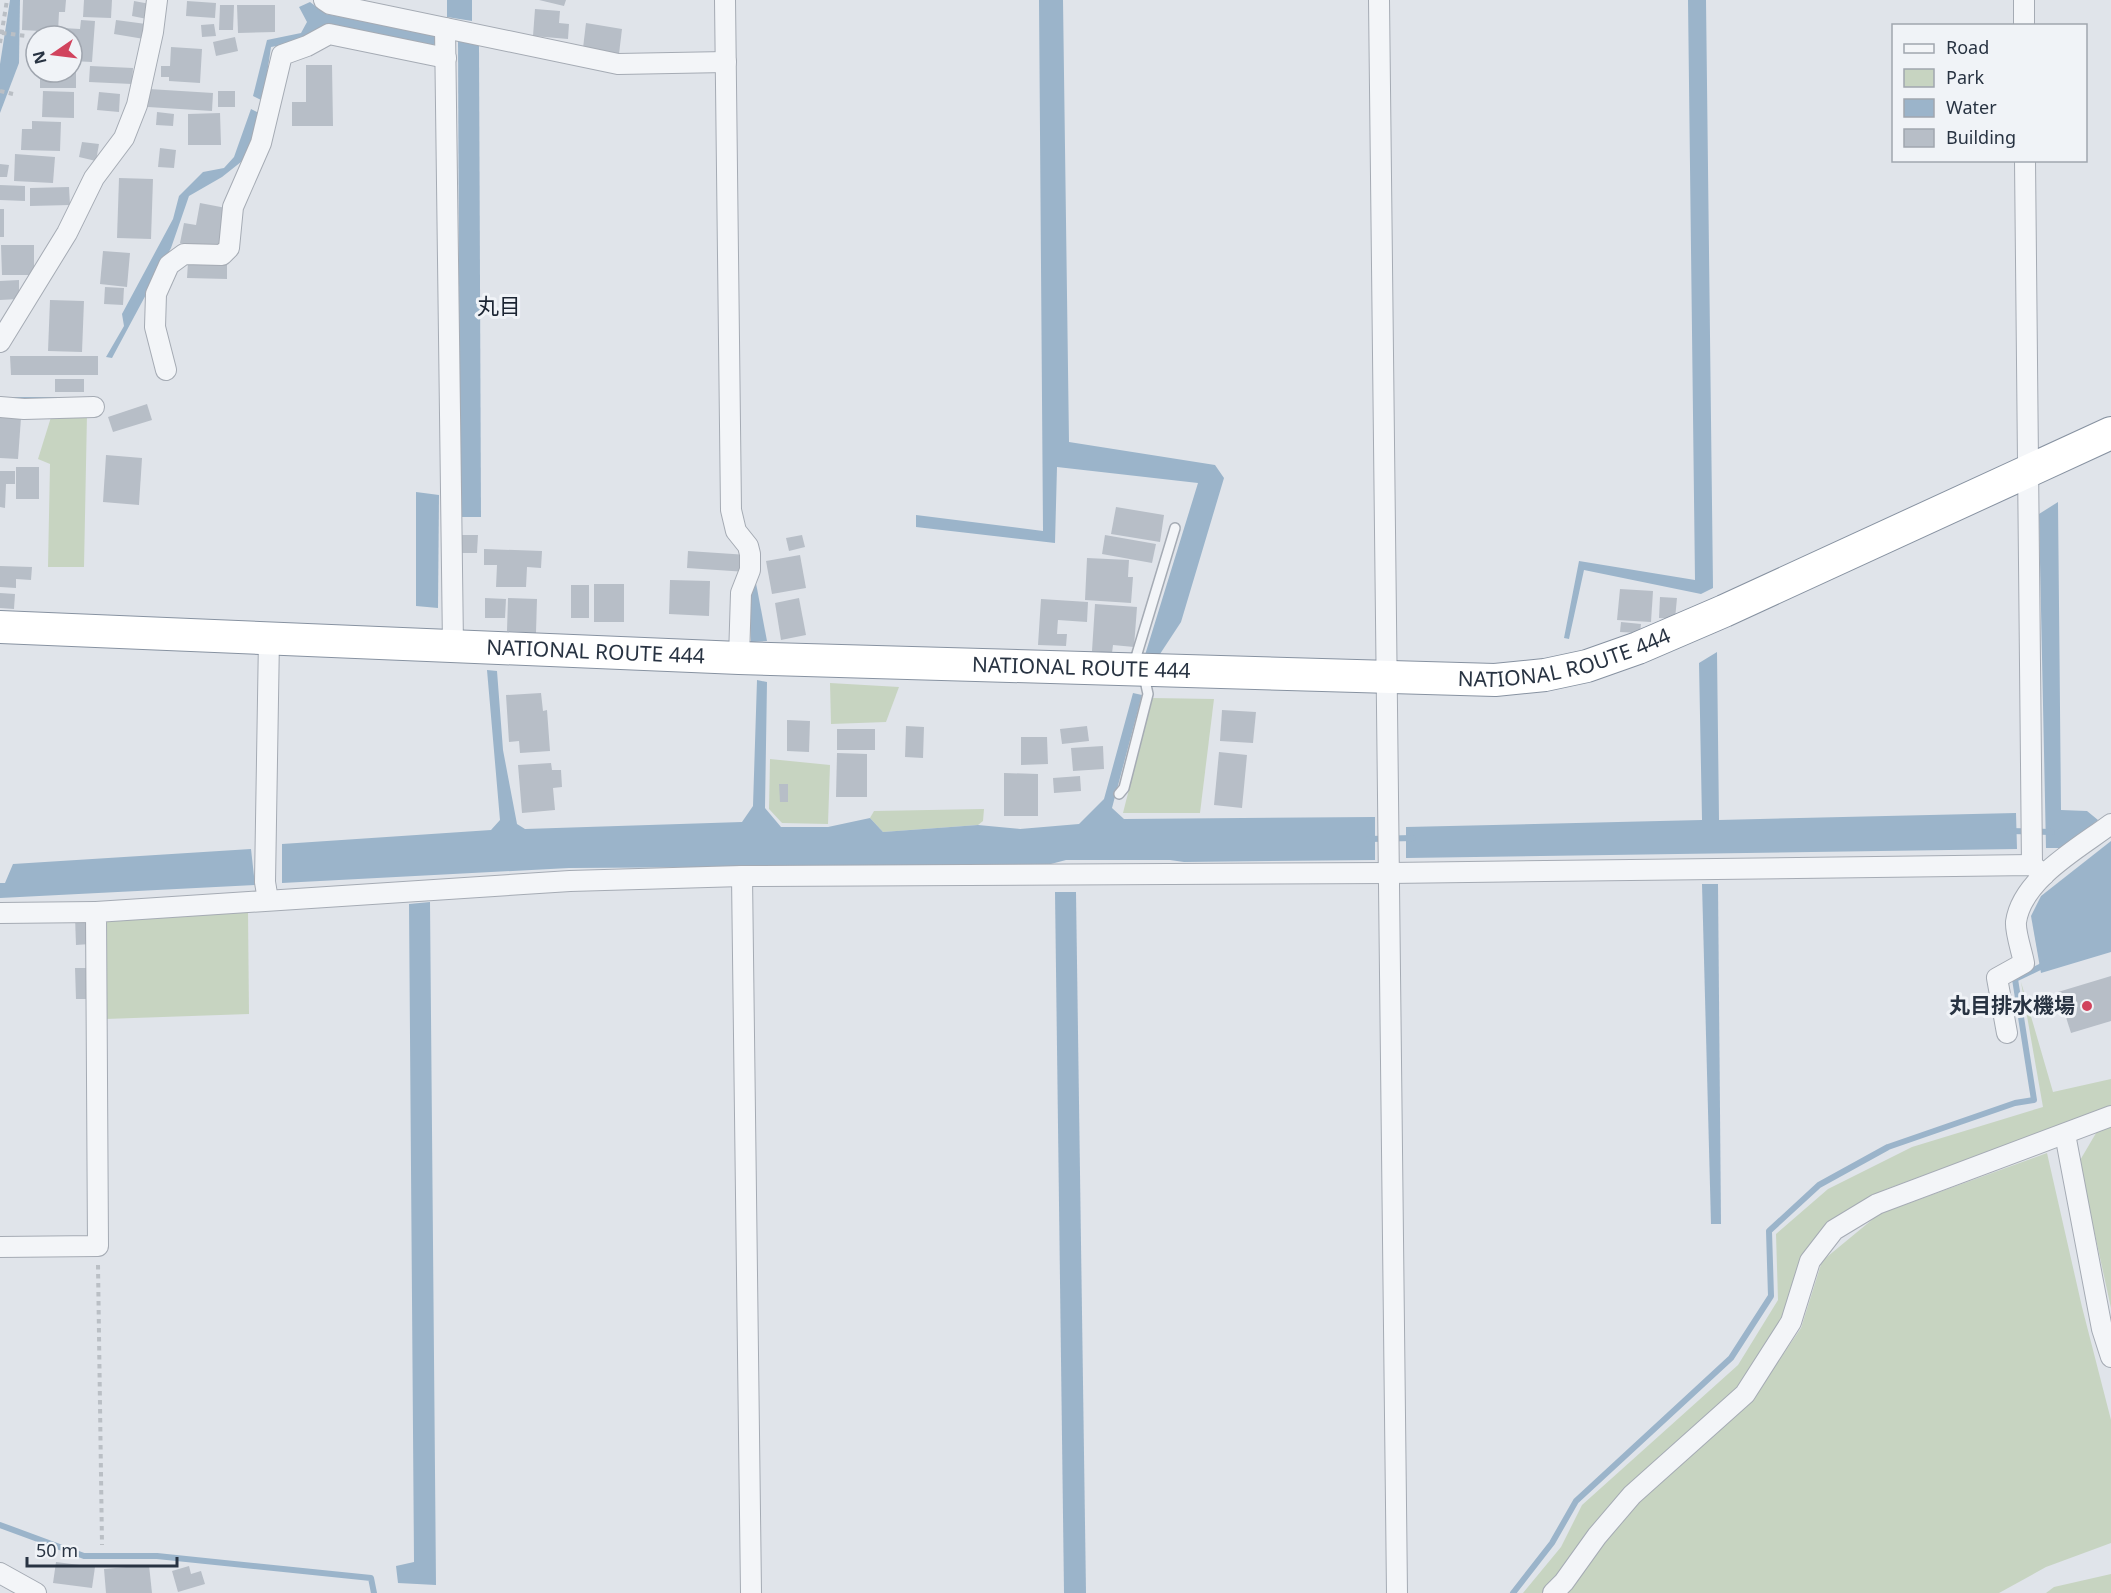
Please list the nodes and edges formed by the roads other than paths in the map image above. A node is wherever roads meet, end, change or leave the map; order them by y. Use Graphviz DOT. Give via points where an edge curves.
graph roads {
  1 [pos="157,0"];
  2 [pos="324,0"];
  3 [pos="725,0"];
  4 [pos="1379,0"];
  5 [pos="2024,0"];
  6 [pos="2024,24"];
  7 [pos="445,28"];
  8 [pos="446,58"];
  9 [pos="726,62"];
  10 [pos="2025,162"];
  11 [pos="0,342"];
  12 [pos="166,370"];
  13 [pos="0,407"];
  14 [pos="94,407"];
  15 [pos="2111,433"];
  16 [pos="2028,471"];
  17 [pos="1174,528"];
  18 [pos="0,627"];
  19 [pos="269,638"];
  20 [pos="453,646"];
  21 [pos="739,658"];
  22 [pos="1142,671"];
  23 [pos="1385,678"];
  24 [pos="1119,794"];
  25 [pos="2111,824"];
  26 [pos="2038,870"];
  27 [pos="1390,873"];
  28 [pos="742,876"];
  29 [pos="268,900"];
  30 [pos="96,912"];
  31 [pos="0,914"];
  32 [pos="2007,1033"];
  33 [pos="2111,1116"];
  34 [pos="2065,1134"];
  35 [pos="0,1247"];
  36 [pos="2107,1328"];
  37 [pos="2111,1357"];
  38 [pos="0,1573"];
  39 [pos="36,1593"];
  40 [pos="751,1593"];
  41 [pos="1397,1593"];
  42 [pos="1553,1593"];
  1 -- 11 [label="street" via="137,105 124,138 94,178 67,233"];
  2 -- 7 [label="street"];
  3 -- 9 [label="street"];
  4 -- 23 [label="street"];
  5 -- 6 [label="street"];
  7 -- 8 [label="street"];
  7 -- 9 [label="street" via="618,64"];
  8 -- 12 [label="street" via="329,34 282,55 261,143 233,207 229,248 222,255 184,254 169,265 156,294 155,327"];
  8 -- 20 [label="street"];
  9 -- 21 [label="street" via="731,510 736,531 750,554 750,570 741,593"];
  10 -- 16 [label="street"];
  13 -- 14 [label="street"];
  15 -- 16 [label="highway, NATIONAL ROUTE 444"];
  16 -- 23 [label="highway, NATIONAL ROUTE 444" via="1724,611 1587,666 1496,680"];
  16 -- 26 [label="street" via="2032,831"];
  17 -- 22 [label="lane" via="1136,657"];
  18 -- 19 [label="highway, NATIONAL ROUTE 444"];
  19 -- 20 [label="highway, NATIONAL ROUTE 444"];
  19 -- 29 [label="street" via="265,882"];
  20 -- 21 [label="highway, NATIONAL ROUTE 444"];
  21 -- 22 [label="highway, NATIONAL ROUTE 444"];
  22 -- 23 [label="highway, NATIONAL ROUTE 444"];
  22 -- 24 [label="lane" via="1148,694 1124,788"];
  23 -- 27 [label="street"];
  25 -- 26 [label="street"];
  26 -- 27 [label="street"];
  26 -- 32 [label="street" via="2016,923 2024,963 1997,978"];
  27 -- 28 [label="street"];
  27 -- 41 [label="street"];
  28 -- 29 [label="street" via="570,881"];
  28 -- 40 [label="street"];
  29 -- 30 [label="street"];
  30 -- 31 [label="street"];
  30 -- 35 [label="street" via="98,1246"];
  33 -- 34 [label="street"];
  34 -- 36 [label="street"];
  34 -- 42 [label="street" via="1877,1204 1834,1230 1810,1261 1791,1322 1745,1394 1632,1495"];
  36 -- 37 [label="street"];
  38 -- 39 [label="street"];
}
